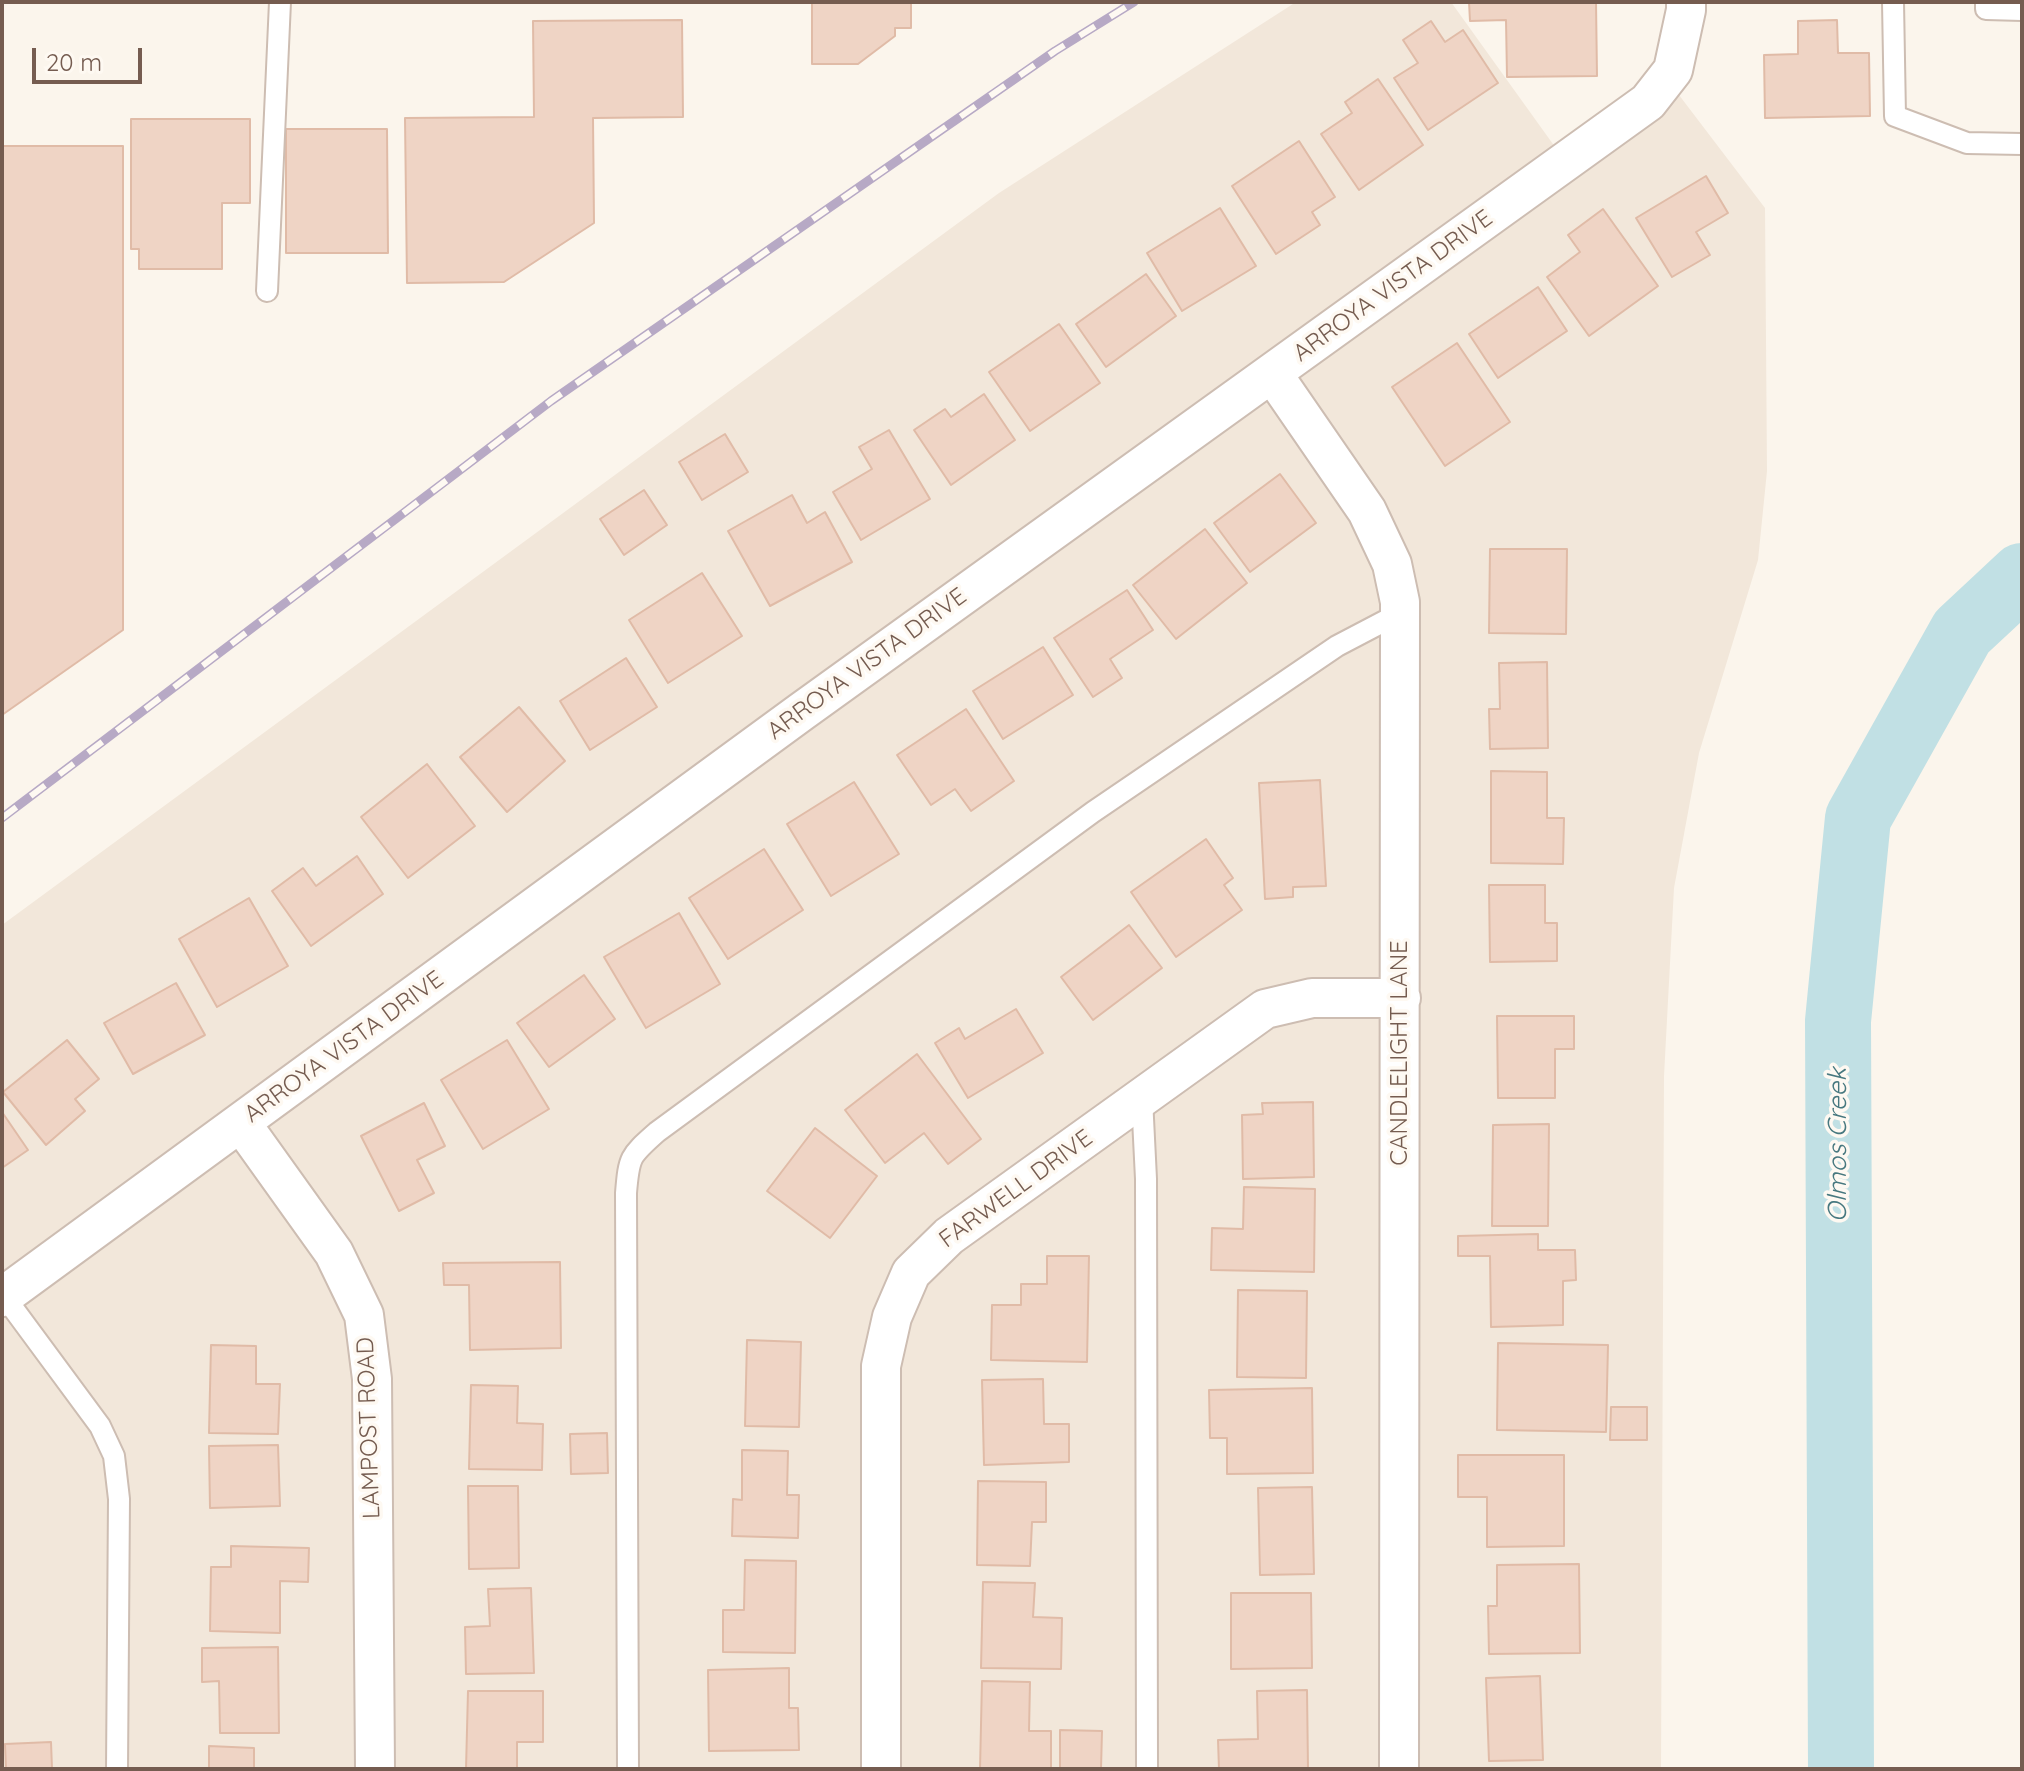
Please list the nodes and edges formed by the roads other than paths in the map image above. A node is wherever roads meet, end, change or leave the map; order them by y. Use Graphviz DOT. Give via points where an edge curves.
graph roads {
  1 [pos="280,2"];
  2 [pos="1686,2"];
  3 [pos="1893,2"];
  4 [pos="1986,2"];
  5 [pos="2022,10"];
  6 [pos="2022,144"];
  7 [pos="267,291"];
  8 [pos="1272,373"];
  9 [pos="1400,613"];
  10 [pos="1401,998"];
  11 [pos="1142,1098"];
  12 [pos="241,1123"];
  13 [pos="3,1296"];
  14 [pos="117,1769"];
  15 [pos="375,1769"];
  16 [pos="628,1769"];
  17 [pos="881,1769"];
  18 [pos="1147,1769"];
  19 [pos="1399,1769"];
  1 -- 7 [label="lane"];
  2 -- 8 [label="street, ARROYA VISTA DRIVE" via="1673,70 1648,102"];
  3 -- 6 [label="lane" via="1895,116 1967,143"];
  4 -- 5 [label="lane" via="1986,9"];
  8 -- 9 [label="street, CANDLELIGHT LANE" via="1367,511 1392,564"];
  8 -- 12 [label="street, ARROYA VISTA DRIVE"];
  9 -- 10 [label="street, CANDLELIGHT LANE"];
  9 -- 16 [label="lane" via="1337,646 1093,812 657,1132 629,1162"];
  10 -- 11 [label="street, FARWELL DRIVE" via="1312,998 1265,1009"];
  10 -- 19 [label="street, CANDLELIGHT LANE"];
  11 -- 17 [label="street, FARWELL DRIVE" via="949,1236 911,1273 892,1317 881,1366"];
  11 -- 18 [label="lane"];
  12 -- 13 [label="street, ARROYA VISTA DRIVE"];
  12 -- 15 [label="street, LAMPOST ROAD" via="334,1253 364,1315 372,1379"];
  13 -- 14 [label="lane" via="100,1426 114,1456 119,1499"];
}
